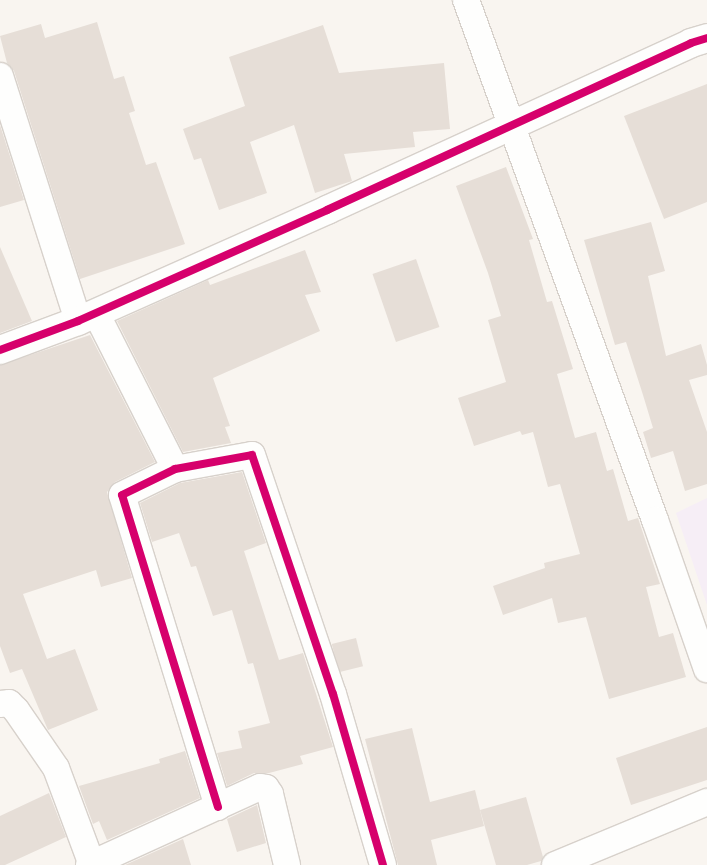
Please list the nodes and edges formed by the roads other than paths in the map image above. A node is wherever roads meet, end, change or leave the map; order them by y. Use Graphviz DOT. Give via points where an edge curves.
graph roads {
  1 [pos="466,0"];
  2 [pos="707,38"];
  3 [pos="0,76"];
  4 [pos="512,125"];
  5 [pos="87,317"];
  6 [pos="0,350"];
  7 [pos="175,470"];
  8 [pos="707,669"];
  9 [pos="0,704"];
  10 [pos="707,802"];
  11 [pos="218,807"];
  12 [pos="91,865"];
  13 [pos="287,865"];
  14 [pos="383,865"];
  15 [pos="555,865"];
  1 -- 4 [label="street"];
  2 -- 4 [label="street"];
  3 -- 5 [label="street"];
  4 -- 5 [label="street"];
  4 -- 8 [label="street"];
  5 -- 6 [label="street"];
  5 -- 7 [label="street"];
  7 -- 11 [label="street" via="122,495"];
  7 -- 14 [label="street" via="252,455 333,694"];
  9 -- 12 [label="street" via="9,703 16,710 56,768"];
  10 -- 15 [label="street"];
  11 -- 12 [label="street"];
  11 -- 13 [label="street" via="266,788"];
}
